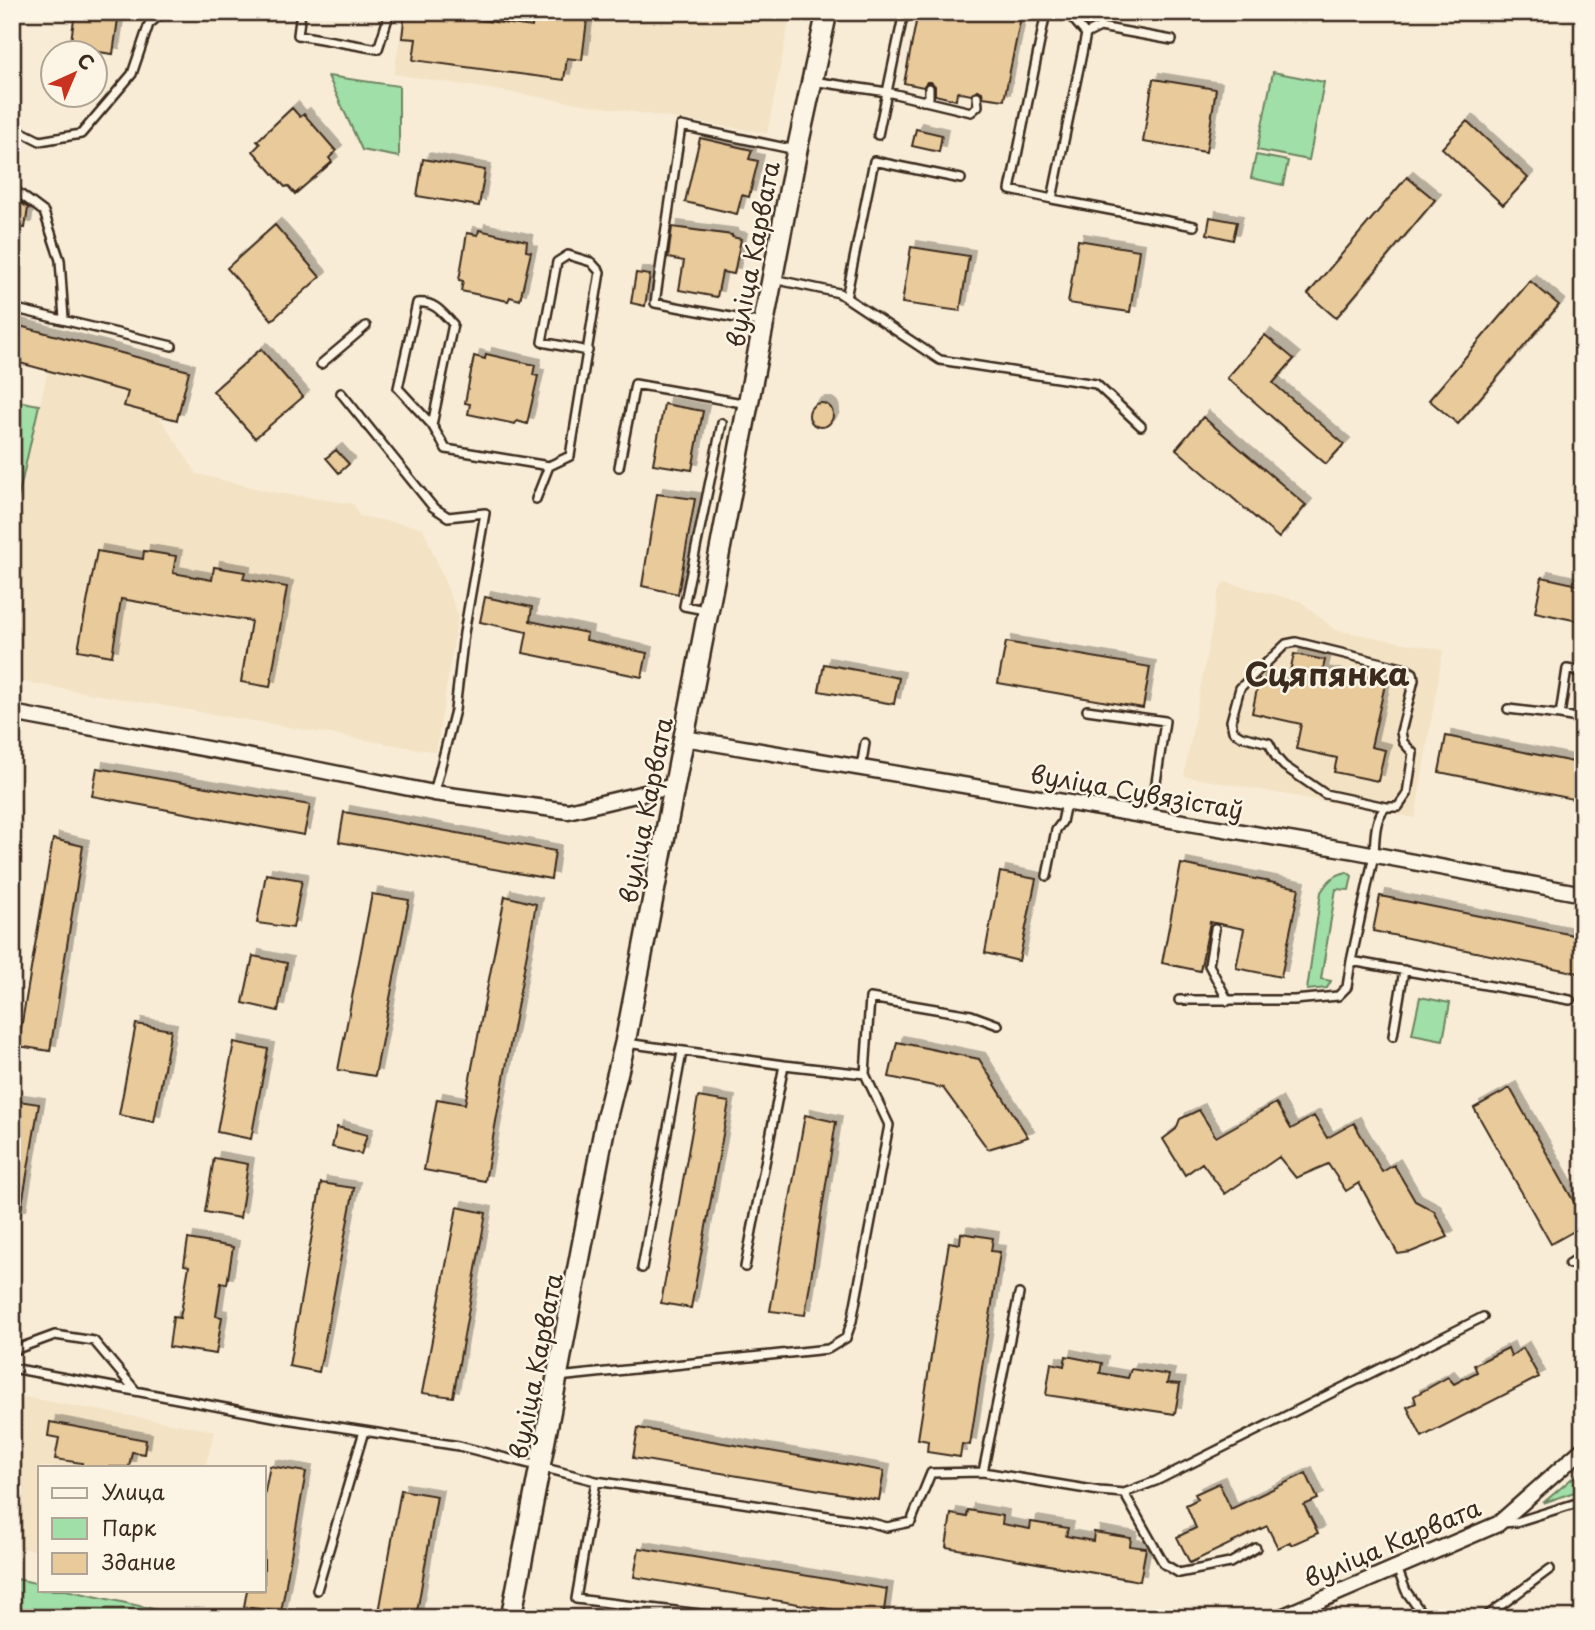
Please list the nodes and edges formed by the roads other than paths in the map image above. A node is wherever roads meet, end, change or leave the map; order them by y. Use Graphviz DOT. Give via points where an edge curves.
graph roads {
  1 [pos="13,12"];
  2 [pos="164,12"];
  3 [pos="300,12"];
  4 [pos="390,12"];
  5 [pos="827,12"];
  6 [pos="904,12"];
  7 [pos="1046,12"];
  8 [pos="1067,12"];
  9 [pos="12,24"];
  10 [pos="1086,34"];
  11 [pos="1172,40"];
  12 [pos="812,81"];
  13 [pos="929,88"];
  14 [pos="887,92"];
  15 [pos="977,96"];
  16 [pos="922,101"];
  17 [pos="12,127"];
  18 [pos="878,135"];
  19 [pos="797,150"];
  20 [pos="961,179"];
  21 [pos="12,188"];
  22 [pos="1052,200"];
  23 [pos="1195,226"];
  24 [pos="772,279"];
  25 [pos="846,298"];
  26 [pos="12,308"];
  27 [pos="64,319"];
  28 [pos="763,323"];
  29 [pos="366,326"];
  30 [pos="172,346"];
  31 [pos="588,351"];
  32 [pos="321,364"];
  33 [pos="341,393"];
  34 [pos="748,404"];
  35 [pos="722,423"];
  36 [pos="432,425"];
  37 [pos="1142,426"];
  38 [pos="549,466"];
  39 [pos="618,467"];
  40 [pos="536,499"];
  41 [pos="708,611"];
  42 [pos="1583,672"];
  43 [pos="1508,709"];
  44 [pos="1087,710"];
  45 [pos="12,713"];
  46 [pos="1560,715"];
  47 [pos="1583,719"];
  48 [pos="684,738"];
  49 [pos="864,743"];
  50 [pos="861,768"];
  51 [pos="674,786"];
  52 [pos="434,793"];
  53 [pos="1066,802"];
  54 [pos="1385,807"];
  55 [pos="1145,816"];
  56 [pos="1374,855"];
  57 [pos="1047,876"];
  58 [pos="1583,894"];
  59 [pos="1215,929"];
  60 [pos="1351,961"];
  61 [pos="1404,970"];
  62 [pos="1179,1000"];
  63 [pos="1570,1000"];
  64 [pos="1228,1001"];
  65 [pos="998,1025"];
  66 [pos="1392,1036"];
  67 [pos="625,1043"];
  68 [pos="682,1052"];
  69 [pos="784,1065"];
  70 [pos="865,1074"];
  71 [pos="1583,1255"];
  72 [pos="1569,1264"];
  73 [pos="745,1267"];
  74 [pos="642,1268"];
  75 [pos="1019,1294"];
  76 [pos="1483,1317"];
  77 [pos="14,1350"];
  78 [pos="12,1368"];
  79 [pos="558,1377"];
  80 [pos="136,1391"];
  81 [pos="364,1430"];
  82 [pos="1583,1449"];
  83 [pos="540,1468"];
  84 [pos="983,1472"];
  85 [pos="596,1480"];
  86 [pos="1124,1493"];
  87 [pos="1583,1501"];
  88 [pos="1498,1524"];
  89 [pos="1256,1548"];
  90 [pos="1396,1567"];
  91 [pos="1550,1569"];
  92 [pos="317,1590"];
  93 [pos="511,1618"];
  94 [pos="733,1618"];
  95 [pos="1279,1618"];
  96 [pos="1425,1618"];
  97 [pos="1484,1618"];
  1 -- 9 [label="lane"];
  2 -- 17 [label="lane" via="149,24 132,74 81,134 40,141"];
  3 -- 4 [label="lane" via="298,35 378,50"];
  5 -- 12 [label="street, вуліца Карвата"];
  6 -- 14 [label="lane"];
  7 -- 22 [label="lane" via="1010,190"];
  8 -- 10 [label="lane"];
  10 -- 11 [label="lane" via="1100,27"];
  10 -- 22 [label="lane"];
  12 -- 14 [label="lane"];
  12 -- 19 [label="street, вуліца Карвата"];
  13 -- 16 [label="lane" via="929,98"];
  14 -- 16 [label="lane"];
  14 -- 18 [label="lane"];
  15 -- 16 [label="lane" via="978,106 971,112"];
  19 -- 24 [label="street, вуліца Карвата"];
  19 -- 28 [label="lane" via="681,126 655,303"];
  20 -- 25 [label="lane" via="874,161"];
  21 -- 27 [label="lane" via="44,212 60,260"];
  22 -- 23 [label="lane"];
  24 -- 25 [label="lane"];
  24 -- 28 [label="street, вуліца Карвата"];
  25 -- 37 [label="lane" via="940,360 1096,384"];
  26 -- 27 [label="lane"];
  27 -- 30 [label="lane"];
  28 -- 34 [label="street, вуліца Карвата"];
  29 -- 32 [label="lane"];
  31 -- 31 [label="lane" via="600,272 591,262 568,255 557,262 542,342"];
  31 -- 38 [label="lane" via="570,456"];
  33 -- 52 [label="lane" via="433,507 448,517 485,513 455,710"];
  34 -- 39 [label="lane" via="635,384"];
  34 -- 41 [label="street, вуліца Карвата"];
  35 -- 41 [label="lane" via="684,606"];
  36 -- 36 [label="lane" via="453,324 427,302 417,303 398,388"];
  36 -- 38 [label="lane" via="446,449"];
  38 -- 40 [label="lane"];
  41 -- 48 [label="street, вуліца Карвата"];
  42 -- 46 [label="lane" via="1567,669"];
  43 -- 46 [label="lane"];
  44 -- 55 [label="lane" via="1165,721 1153,803"];
  45 -- 52 [label="street"];
  46 -- 47 [label="lane"];
  48 -- 50 [label="street, вуліца Сувязістаў"];
  48 -- 51 [label="street, вуліца Карвата"];
  49 -- 50 [label="lane"];
  50 -- 53 [label="street, вуліца Сувязістаў"];
  51 -- 52 [label="street" via="568,811"];
  51 -- 67 [label="street, вуліца Карвата"];
  53 -- 55 [label="street, вуліца Сувязістаў"];
  53 -- 57 [label="lane"];
  54 -- 54 [label="lane" via="1325,794 1284,766 1269,743 1233,731 1231,721 1240,688 1286,644 1296,642 1413,673 1401,732 1413,753 1407,794 1398,807"];
  54 -- 56 [label="lane" via="1380,812"];
  55 -- 56 [label="street, вуліца Сувязістаў"];
  56 -- 58 [label="street, вуліца Сувязістаў"];
  56 -- 60 [label="lane"];
  59 -- 64 [label="lane" via="1209,965"];
  60 -- 61 [label="lane"];
  60 -- 64 [label="lane" via="1347,987 1338,996"];
  61 -- 63 [label="lane"];
  61 -- 66 [label="lane"];
  62 -- 64 [label="lane"];
  65 -- 70 [label="lane" via="870,998"];
  67 -- 68 [label="lane"];
  67 -- 79 [label="street, вуліца Карвата"];
  68 -- 69 [label="lane"];
  68 -- 74 [label="lane"];
  69 -- 70 [label="lane"];
  69 -- 73 [label="lane"];
  70 -- 79 [label="lane" via="888,1125 846,1338 828,1349"];
  71 -- 72 [label="lane"];
  75 -- 84 [label="lane"];
  76 -- 86 [label="lane"];
  77 -- 80 [label="lane" via="55,1335 93,1341"];
  78 -- 80 [label="lane"];
  79 -- 83 [label="street, вуліца Карвата"];
  80 -- 81 [label="lane"];
  81 -- 83 [label="lane" via="459,1446"];
  81 -- 92 [label="lane"];
  82 -- 88 [label="street, вуліца Карвата"];
  83 -- 85 [label="lane"];
  83 -- 93 [label="street, вуліца Карвата"];
  84 -- 85 [label="lane" via="931,1473 911,1522 887,1527"];
  84 -- 86 [label="lane"];
  85 -- 94 [label="lane" via="576,1599"];
  86 -- 89 [label="lane" via="1164,1564 1180,1573 1230,1563"];
  87 -- 88 [label="lane"];
  88 -- 90 [label="street, вуліца Карвата"];
  90 -- 95 [label="street, вуліца Карвата"];
  90 -- 96 [label="lane"];
  91 -- 97 [label="lane"];
}
